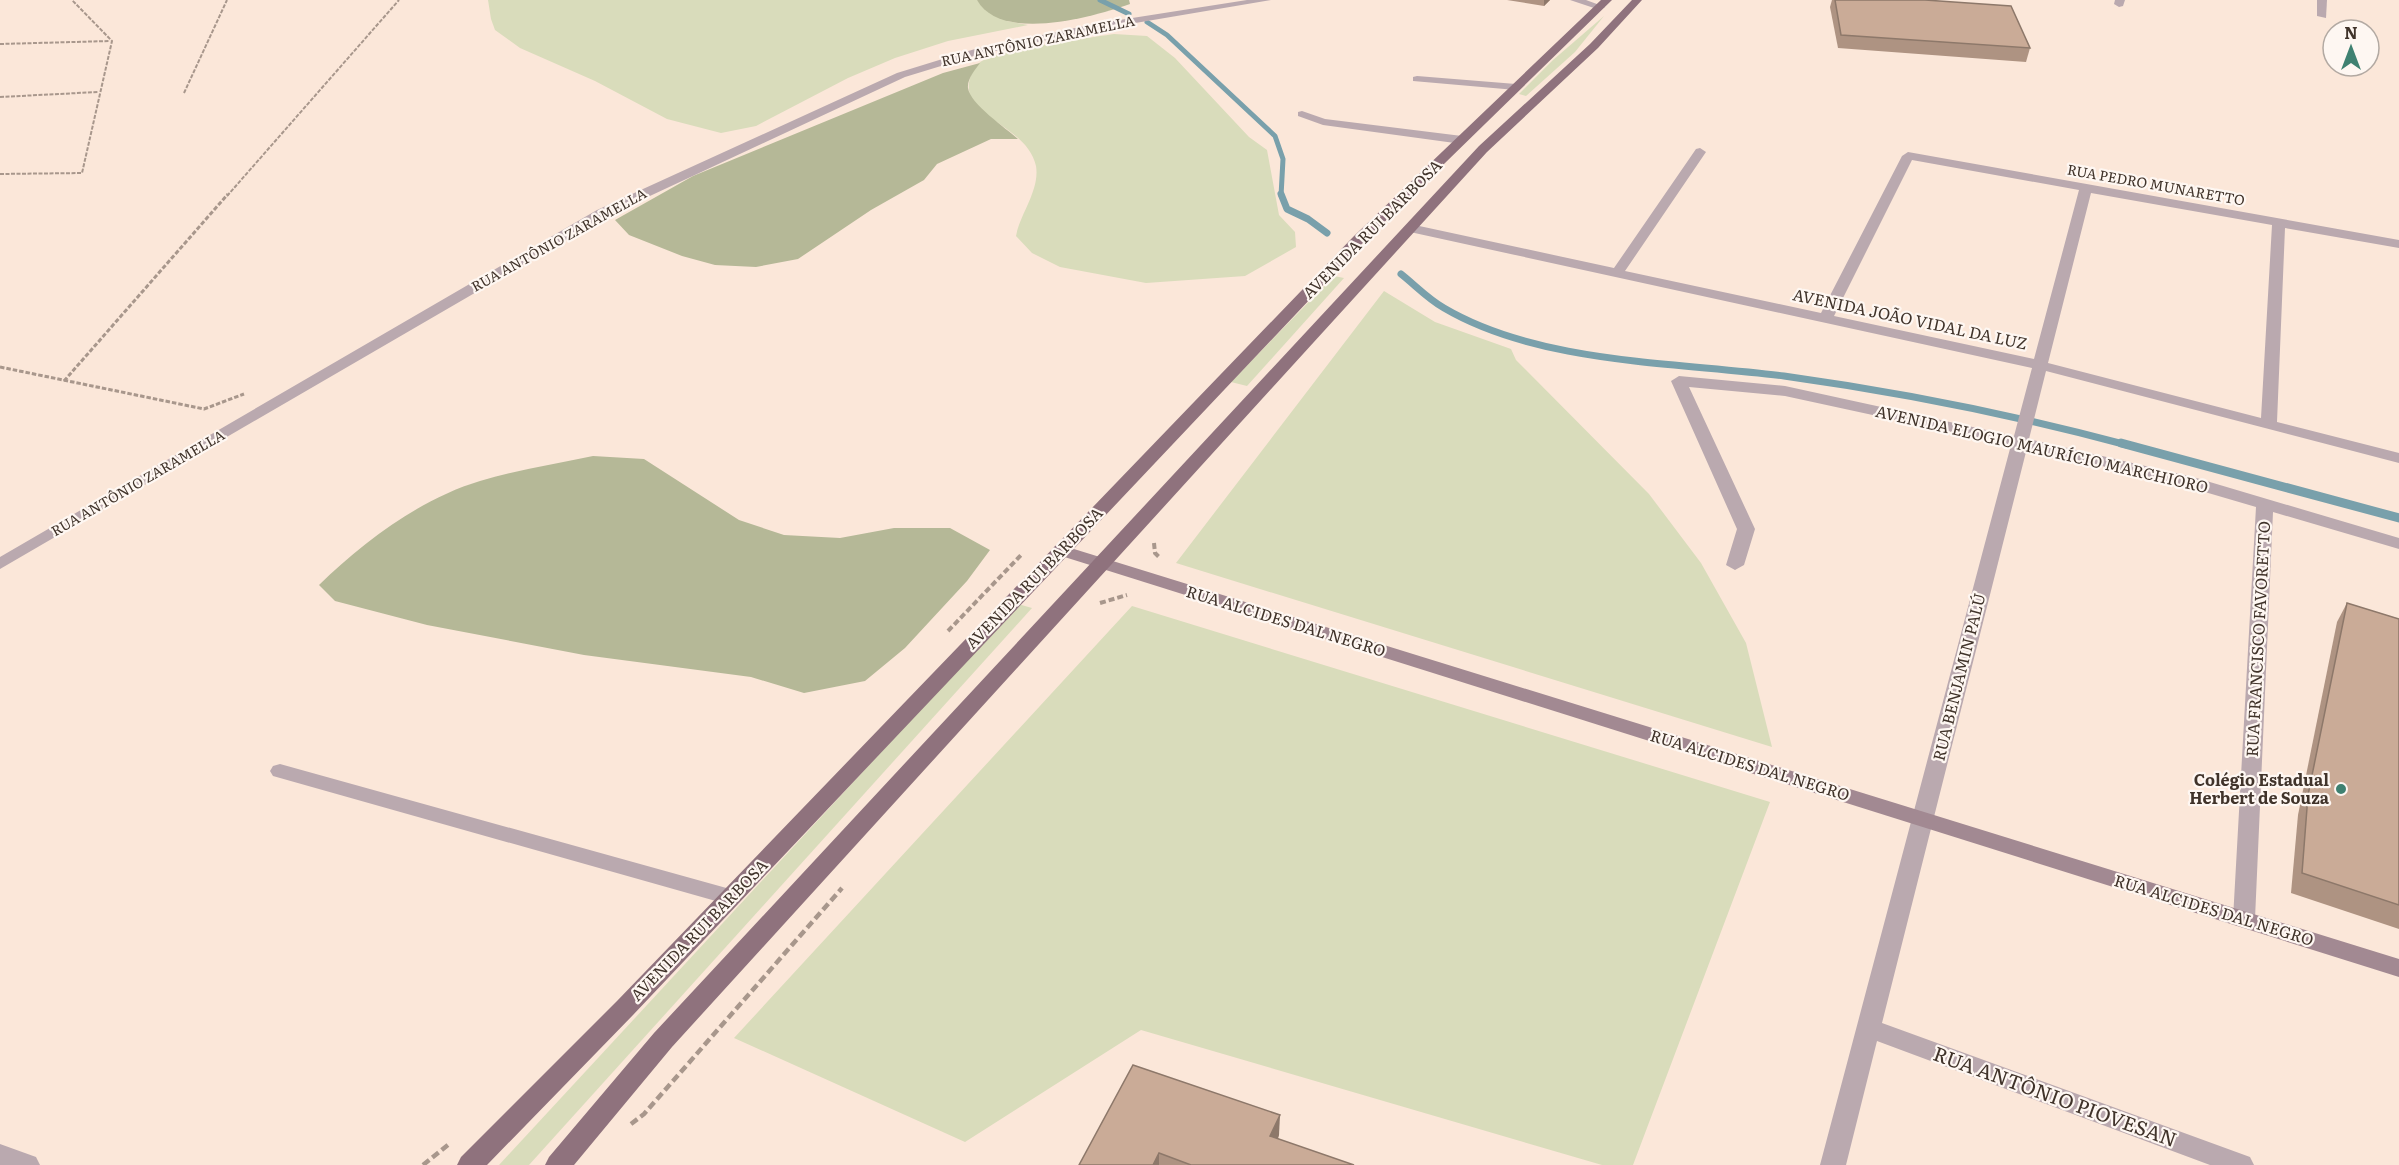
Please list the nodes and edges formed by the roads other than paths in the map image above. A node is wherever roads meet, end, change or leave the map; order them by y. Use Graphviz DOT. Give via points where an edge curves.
graph roads {
  1 [pos="1266,0"];
  2 [pos="1575,0"];
  3 [pos="1637,0"];
  4 [pos="2322,0"];
  5 [pos="1603,4"];
  6 [pos="1161,6"];
  7 [pos="1170,15"];
  8 [pos="2322,16"];
  9 [pos="1417,79"];
  10 [pos="1516,87"];
  11 [pos="1302,114"];
  12 [pos="1462,140"];
  13 [pos="1700,152"];
  14 [pos="2086,188"];
  15 [pos="2279,223"];
  16 [pos="1410,228"];
  17 [pos="2399,244"];
  18 [pos="1617,273"];
  19 [pos="1825,319"];
  20 [pos="2040,365"];
  21 [pos="2269,423"];
  22 [pos="2023,429"];
  23 [pos="2399,458"];
  24 [pos="2265,503"];
  25 [pos="2399,544"];
  26 [pos="1061,550"];
  27 [pos="1102,563"];
  28 [pos="0,564"];
  29 [pos="1735,565"];
  30 [pos="280,771"];
  31 [pos="1923,819"];
  32 [pos="730,897"];
  33 [pos="2244,919"];
  34 [pos="2399,968"];
  35 [pos="1869,1028"];
  36 [pos="0,1155"];
  37 [pos="27,1165"];
  38 [pos="470,1165"];
  39 [pos="558,1165"];
  40 [pos="1833,1165"];
  41 [pos="2241,1165"];
  1 -- 7 [label="street, RUA ANTÔNIO ZARAMELLA"];
  2 -- 5 [label="street"];
  3 -- 16 [label="main road, AVENIDA RUI BARBOSA" via="1594,46 1502,130"];
  4 -- 8 [label="street"];
  5 -- 10 [label="main road, AVENIDA RUI BARBOSA"];
  6 -- 7 [label="street"];
  7 -- 28 [label="street, RUA ANTÔNIO ZARAMELLA" via="1094,27 901,75 650,189"];
  9 -- 10 [label="street"];
  10 -- 12 [label="main road, AVENIDA RUI BARBOSA"];
  11 -- 12 [label="street" via="1323,122"];
  12 -- 26 [label="main road, AVENIDA RUI BARBOSA" via="1326,272"];
  13 -- 18 [label="street"];
  14 -- 15 [label="street, RUA PEDRO MUNARETTO"];
  14 -- 19 [label="street, RUA PEDRO MUNARETTO" via="1908,156"];
  14 -- 20 [label="street, RUA BENJAMIN PALÚ"];
  15 -- 17 [label="street, RUA PEDRO MUNARETTO"];
  15 -- 21 [label="street"];
  16 -- 18 [label="street, AVENIDA JOÃO VIDAL DA LUZ"];
  16 -- 27 [label="main road, AVENIDA RUI BARBOSA"];
  18 -- 19 [label="street, AVENIDA JOÃO VIDAL DA LUZ"];
  19 -- 20 [label="street, AVENIDA JOÃO VIDAL DA LUZ"];
  20 -- 21 [label="street, AVENIDA JOÃO VIDAL DA LUZ"];
  20 -- 22 [label="street, RUA BENJAMIN PALÚ"];
  21 -- 23 [label="street, AVENIDA JOÃO VIDAL DA LUZ"];
  22 -- 24 [label="street, AVENIDA ELOGIO MAURÍCIO MARCHIORO" via="2135,468"];
  22 -- 29 [label="street, AVENIDA ELOGIO MAURÍCIO MARCHIORO" via="1785,391 1680,381 1746,529"];
  22 -- 31 [label="street, RUA BENJAMIN PALÚ"];
  24 -- 25 [label="street, AVENIDA ELOGIO MAURÍCIO MARCHIORO"];
  24 -- 33 [label="street, RUA FRANCISCO FAVORETTO"];
  26 -- 27 [label="main road, RUA ALCIDES DAL NEGRO"];
  26 -- 32 [label="main road, AVENIDA RUI BARBOSA"];
  27 -- 31 [label="main road, RUA ALCIDES DAL NEGRO"];
  27 -- 39 [label="main road, AVENIDA RUI BARBOSA" via="663,1040"];
  30 -- 32 [label="street"];
  31 -- 33 [label="main road, RUA ALCIDES DAL NEGRO"];
  31 -- 35 [label="street, RUA BENJAMIN PALÚ"];
  32 -- 38 [label="main road, AVENIDA RUI BARBOSA"];
  33 -- 34 [label="main road, RUA ALCIDES DAL NEGRO"];
  35 -- 40 [label="street, RUA BENJAMIN PALÚ"];
  35 -- 41 [label="street, RUA ANTÔNIO PIOVESAN"];
  36 -- 37 [label="street"];
}
